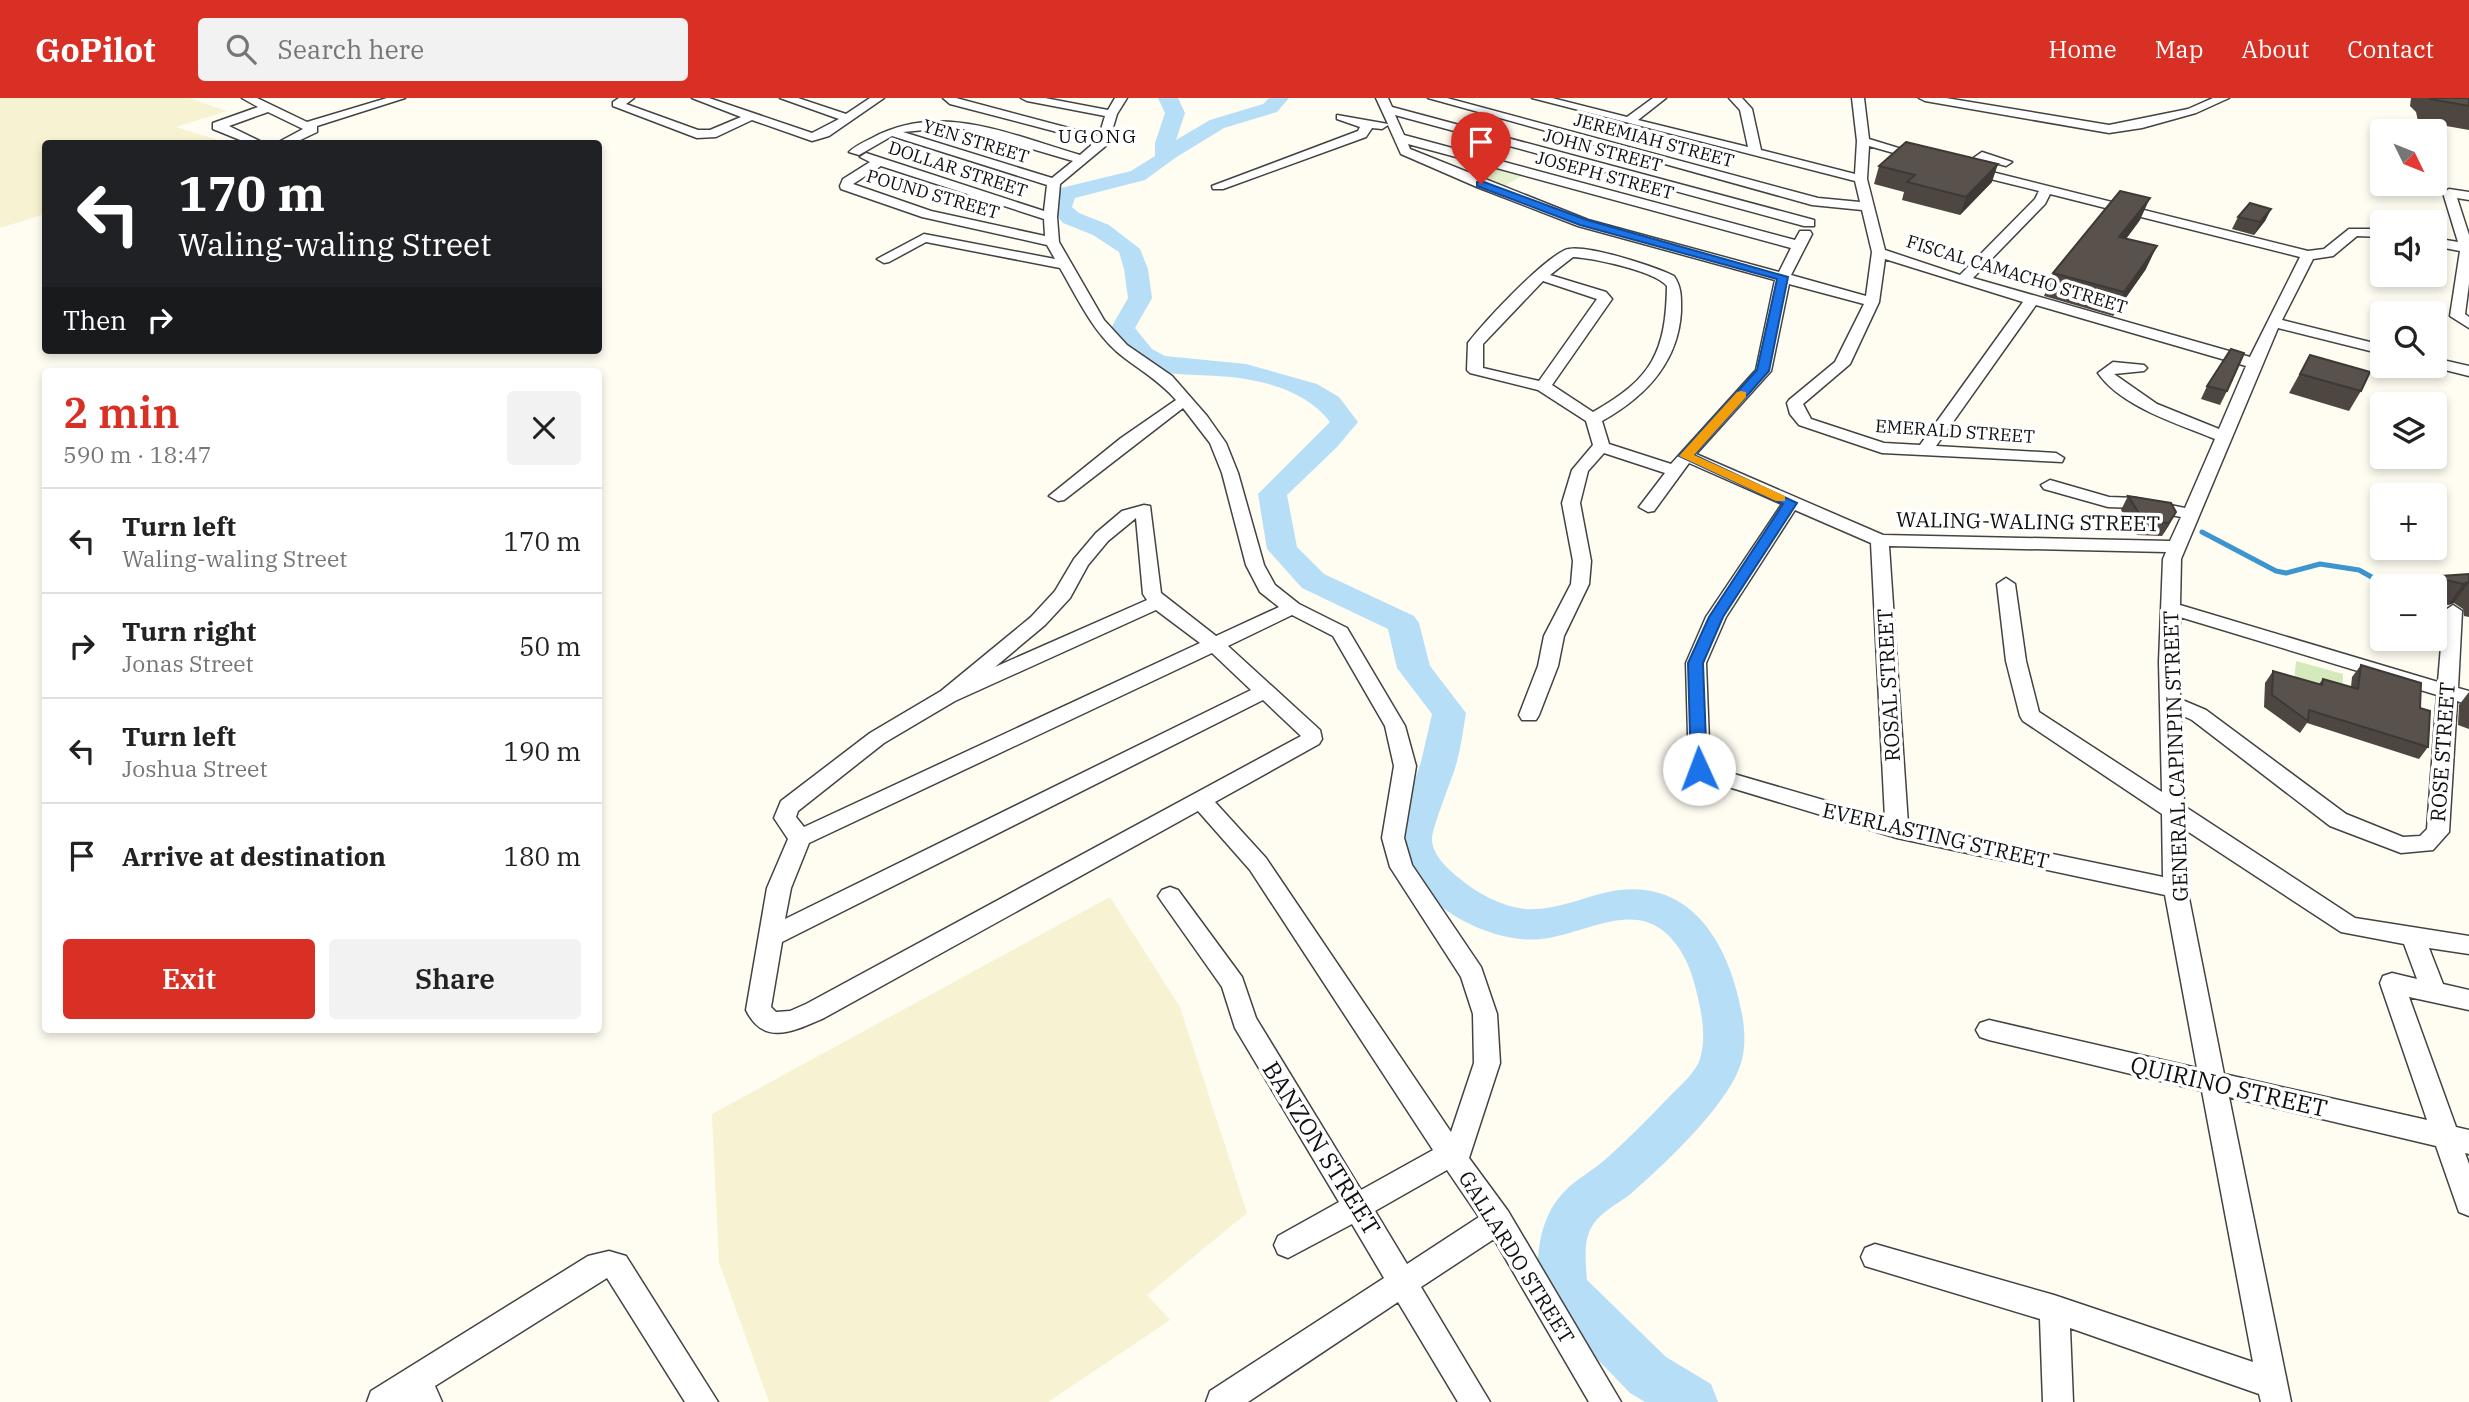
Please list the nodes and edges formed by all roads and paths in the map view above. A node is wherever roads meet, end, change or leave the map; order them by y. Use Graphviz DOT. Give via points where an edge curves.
graph roads {
  1 [pos="399,98"];
  2 [pos="628,98"];
  3 [pos="698,98"];
  4 [pos="786,98"];
  5 [pos="876,98"];
  6 [pos="949,98"];
  7 [pos="1027,98"];
  8 [pos="1121,98"];
  9 [pos="1434,98"];
  10 [pos="1538,98"];
  11 [pos="1660,98"];
  12 [pos="1735,98"];
  13 [pos="1858,98"];
  14 [pos="1925,98"];
  15 [pos="2223,98"];
  16 [pos="281,99"];
  17 [pos="1558,100"];
  18 [pos="259,102"];
  19 [pos="1385,104"];
  20 [pos="1111,114"];
  21 [pos="752,116"];
  22 [pos="1341,117"];
  23 [pos="848,118"];
  24 [pos="1629,121"];
  25 [pos="309,125"];
  26 [pos="1368,125"];
  27 [pos="1397,131"];
  28 [pos="888,132"];
  29 [pos="252,140"];
  30 [pos="290,140"];
  31 [pos="1104,141"];
  32 [pos="1863,141"];
  33 [pos="1755,152"];
  34 [pos="1083,160"];
  35 [pos="880,161"];
  36 [pos="2006,162"];
  37 [pos="1955,166"];
  38 [pos="1861,179"];
  39 [pos="1054,183"];
  40 [pos="1218,186"];
  41 [pos="2048,188"];
  42 [pos="2469,196"];
  43 [pos="1817,202"];
  44 [pos="1868,207"];
  45 [pos="1050,218"];
  46 [pos="1809,223"];
  47 [pos="2370,233"];
  48 [pos="1052,242"];
  49 [pos="2447,244"];
  50 [pos="1800,246"];
  51 [pos="2467,247"];
  52 [pos="1879,252"];
  53 [pos="2308,255"];
  54 [pos="884,259"];
  55 [pos="1066,264"];
  56 [pos="1540,276"];
  57 [pos="1783,277"];
  58 [pos="1963,280"];
  59 [pos="2032,300"];
  60 [pos="1872,302"];
  61 [pos="2273,322"];
  62 [pos="2469,324"];
  63 [pos="2370,346"];
  64 [pos="2255,363"];
  65 [pos="2447,366"];
  66 [pos="2138,368"];
  67 [pos="2469,371"];
  68 [pos="1543,386"];
  69 [pos="1186,401"];
  70 [pos="1593,419"];
  71 [pos="2225,438"];
  72 [pos="1602,447"];
  73 [pos="1926,449"];
  74 [pos="2056,458"];
  75 [pos="1680,464"];
  76 [pos="2050,485"];
  77 [pos="1058,496"];
  78 [pos="1791,503"];
  79 [pos="1648,507"];
  80 [pos="2192,514"];
  81 [pos="1880,540"];
  82 [pos="2177,547"];
  83 [pos="2006,584"];
  84 [pos="1158,602"];
  85 [pos="1292,608"];
  86 [pos="2170,608"];
  87 [pos="2453,611"];
  88 [pos="1215,645"];
  89 [pos="1265,691"];
  90 [pos="2446,691"];
  91 [pos="948,696"];
  92 [pos="2469,698"];
  93 [pos="2170,703"];
  94 [pos="1529,715"];
  95 [pos="1200,800"];
  96 [pos="2173,810"];
  97 [pos="1897,830"];
  98 [pos="800,838"];
  99 [pos="2175,888"];
  100 [pos="1170,896"];
  101 [pos="772,936"];
  102 [pos="2413,936"];
  103 [pos="2469,945"];
  104 [pos="2434,992"];
  105 [pos="2469,1000"];
  106 [pos="1989,1030"];
  107 [pos="2213,1082"];
  108 [pos="2458,1140"];
  109 [pos="1453,1157"];
  110 [pos="2469,1203"];
  111 [pos="1357,1205"];
  112 [pos="1498,1220"];
  113 [pos="1288,1245"];
  114 [pos="1875,1256"];
  115 [pos="1405,1282"];
  116 [pos="2054,1309"];
  117 [pos="422,1391"];
  118 [pos="2274,1392"];
  119 [pos="1241,1397"];
  120 [pos="382,1402"];
  121 [pos="703,1402"];
  122 [pos="1475,1402"];
  123 [pos="1606,1402"];
  124 [pos="2058,1402"];
  1 -- 25 [label="street"];
  2 -- 21 [label="street" via="617,104 697,134 712,134"];
  3 -- 21 [label="street"];
  4 -- 23 [label="street"];
  5 -- 23 [label="street"];
  6 -- 31 [label="street"];
  7 -- 20 [label="street"];
  8 -- 20 [label="street"];
  9 -- 43 [label="street, JEREMIAH STREET"];
  10 -- 17 [label="street"];
  11 -- 24 [label="street"];
  12 -- 33 [label="street" via="1746,109"];
  13 -- 32 [label="street, FISCAL CAMACHO STREET"];
  14 -- 15 [label="street" via="2109,129 2192,111"];
  16 -- 18 [label="street"];
  17 -- 24 [label="street"];
  18 -- 25 [label="street"];
  18 -- 29 [label="street" via="217,126"];
  19 -- 27 [label="street"];
  19 -- 46 [label="street, JOHN STREET"];
  20 -- 31 [label="street"];
  21 -- 23 [label="street" via="812,137"];
  22 -- 26 [label="street"];
  24 -- 33 [label="street"];
  25 -- 30 [label="street" via="313,129"];
  26 -- 27 [label="street, JOSEPH STREET"];
  26 -- 40 [label="street" via="1362,134"];
  27 -- 50 [label="street, JOSEPH STREET"];
  27 -- 57 [label="street" via="1410,154 1583,223"];
  28 -- 34 [label="street" via="965,125"];
  28 -- 35 [label="street, DOLLAR STREET" via="855,152"];
  28 -- 39 [label="street, YEN STREET"];
  31 -- 34 [label="street"];
  32 -- 37 [label="street"];
  32 -- 38 [label="street, FISCAL CAMACHO STREET"];
  33 -- 38 [label="street"];
  34 -- 39 [label="street"];
  35 -- 45 [label="street, DOLLAR STREET"];
  35 -- 48 [label="street, POUND STREET" via="846,186 927,214"];
  36 -- 37 [label="street" via="1982,156"];
  37 -- 41 [label="street"];
  38 -- 44 [label="street, FISCAL CAMACHO STREET"];
  39 -- 45 [label="street, GALLARDO STREET"];
  41 -- 53 [label="street"];
  41 -- 58 [label="street"];
  42 -- 51 [label="street" via="2449,192"];
  43 -- 44 [label="street, JEREMIAH STREET"];
  43 -- 46 [label="street"];
  44 -- 52 [label="street, FISCAL CAMACHO STREET"];
  45 -- 48 [label="street, GALLARDO STREET"];
  46 -- 50 [label="street"];
  47 -- 53 [label="street" via="2354,232 2328,253"];
  48 -- 55 [label="street, GALLARDO STREET"];
  49 -- 51 [label="street"];
  50 -- 57 [label="street"];
  51 -- 62 [label="street" via="2457,316"];
  52 -- 58 [label="street, FISCAL CAMACHO STREET"];
  52 -- 60 [label="street, EMERALD STREET"];
  53 -- 61 [label="street, GENERAL CAPINPIN STREET"];
  54 -- 55 [label="street" via="924,238"];
  55 -- 69 [label="street, GALLARDO STREET" via="1105,333 1166,379"];
  56 -- 68 [label="street" via="1605,299"];
  56 -- 68 [label="street" via="1476,343 1473,365 1483,374"];
  56 -- 70 [label="street" via="1577,252 1658,274 1674,286 1667,350 1643,382 1615,408"];
  57 -- 60 [label="street"];
  57 -- 75 [label="street" via="1763,371"];
  58 -- 59 [label="street, FISCAL CAMACHO STREET"];
  59 -- 64 [label="street, FISCAL CAMACHO STREET"];
  59 -- 73 [label="street"];
  60 -- 73 [label="street, EMERALD STREET" via="1842,364 1795,402 1796,409 1805,422 1865,444"];
  61 -- 63 [label="street"];
  61 -- 64 [label="street, GENERAL CAPINPIN STREET"];
  64 -- 71 [label="street, GENERAL CAPINPIN STREET"];
  65 -- 67 [label="street"];
  66 -- 71 [label="street" via="2113,367 2106,373 2151,407"];
  68 -- 70 [label="street"];
  69 -- 77 [label="street"];
  69 -- 85 [label="street, GALLARDO STREET" via="1218,443 1255,565 1267,588"];
  70 -- 72 [label="street"];
  71 -- 80 [label="street, GENERAL CAPINPIN STREET"];
  72 -- 75 [label="street, WALING-WALING STREET"];
  72 -- 94 [label="street" via="1580,470 1571,503 1582,561 1580,584 1554,636 1549,666"];
  73 -- 74 [label="street, EMERALD STREET"];
  75 -- 78 [label="street, WALING-WALING STREET"];
  75 -- 79 [label="street"];
  76 -- 80 [label="street" via="2108,502"];
  78 -- 81 [label="street, WALING-WALING STREET"];
  78 -- 97 [label="street, EVERLASTING STREET" via="1716,617 1696,663 1700,771"];
  80 -- 82 [label="street, GENERAL CAPINPIN STREET"];
  81 -- 82 [label="street, WALING-WALING STREET"];
  81 -- 97 [label="street, ROSAL STREET"];
  82 -- 86 [label="street, GENERAL CAPINPIN STREET" via="2172,559"];
  83 -- 96 [label="street" via="2030,716"];
  84 -- 88 [label="street"];
  84 -- 91 [label="street"];
  84 -- 91 [label="street" via="1152,594 1144,510 1139,510 1102,537 1063,594 1038,621"];
  85 -- 88 [label="street"];
  85 -- 109 [label="street, GALLARDO STREET" via="1340,632 1395,726 1405,766 1393,838 1401,867 1472,974 1485,1014 1487,1063"];
  86 -- 90 [label="street"];
  86 -- 93 [label="street, GENERAL CAPINPIN STREET"];
  87 -- 90 [label="street, ROSE STREET"];
  88 -- 89 [label="street"];
  88 -- 98 [label="street"];
  89 -- 95 [label="street" via="1310,731 1311,739"];
  89 -- 101 [label="street"];
  90 -- 92 [label="street"];
  90 -- 93 [label="street, ROSE STREET" via="2438,832 2425,844 2401,845 2338,821 2199,715"];
  91 -- 98 [label="street" via="877,738 789,807 785,818"];
  93 -- 96 [label="street, GENERAL CAPINPIN STREET"];
  95 -- 101 [label="street" via="792,1021 770,1023 758,1010"];
  95 -- 109 [label="street" via="1258,864"];
  96 -- 99 [label="street, GENERAL CAPINPIN STREET"];
  96 -- 102 [label="street" via="2349,926"];
  97 -- 99 [label="street, EVERLASTING STREET"];
  98 -- 101 [label="street" via="779,888"];
  99 -- 107 [label="street, GENERAL CAPINPIN STREET"];
  100 -- 111 [label="street, BANZON STREET" via="1233,984 1244,1021"];
  102 -- 103 [label="street"];
  102 -- 104 [label="street"];
  104 -- 105 [label="street"];
  104 -- 108 [label="street" via="2392,983"];
  106 -- 107 [label="street, QUIRINO STREET"];
  107 -- 108 [label="street, QUIRINO STREET"];
  107 -- 118 [label="street, GENERAL CAPINPIN STREET"];
  108 -- 110 [label="street"];
  109 -- 111 [label="street"];
  109 -- 112 [label="street, GALLARDO STREET"];
  111 -- 113 [label="street"];
  111 -- 115 [label="street, BANZON STREET"];
  112 -- 115 [label="street"];
  112 -- 123 [label="street, GALLARDO STREET"];
  114 -- 116 [label="street"];
  115 -- 119 [label="street"];
  115 -- 122 [label="street, BANZON STREET"];
  116 -- 118 [label="street"];
  116 -- 124 [label="street"];
  117 -- 120 [label="street"];
  117 -- 121 [label="street" via="598,1266 609,1264 616,1266"];
}
